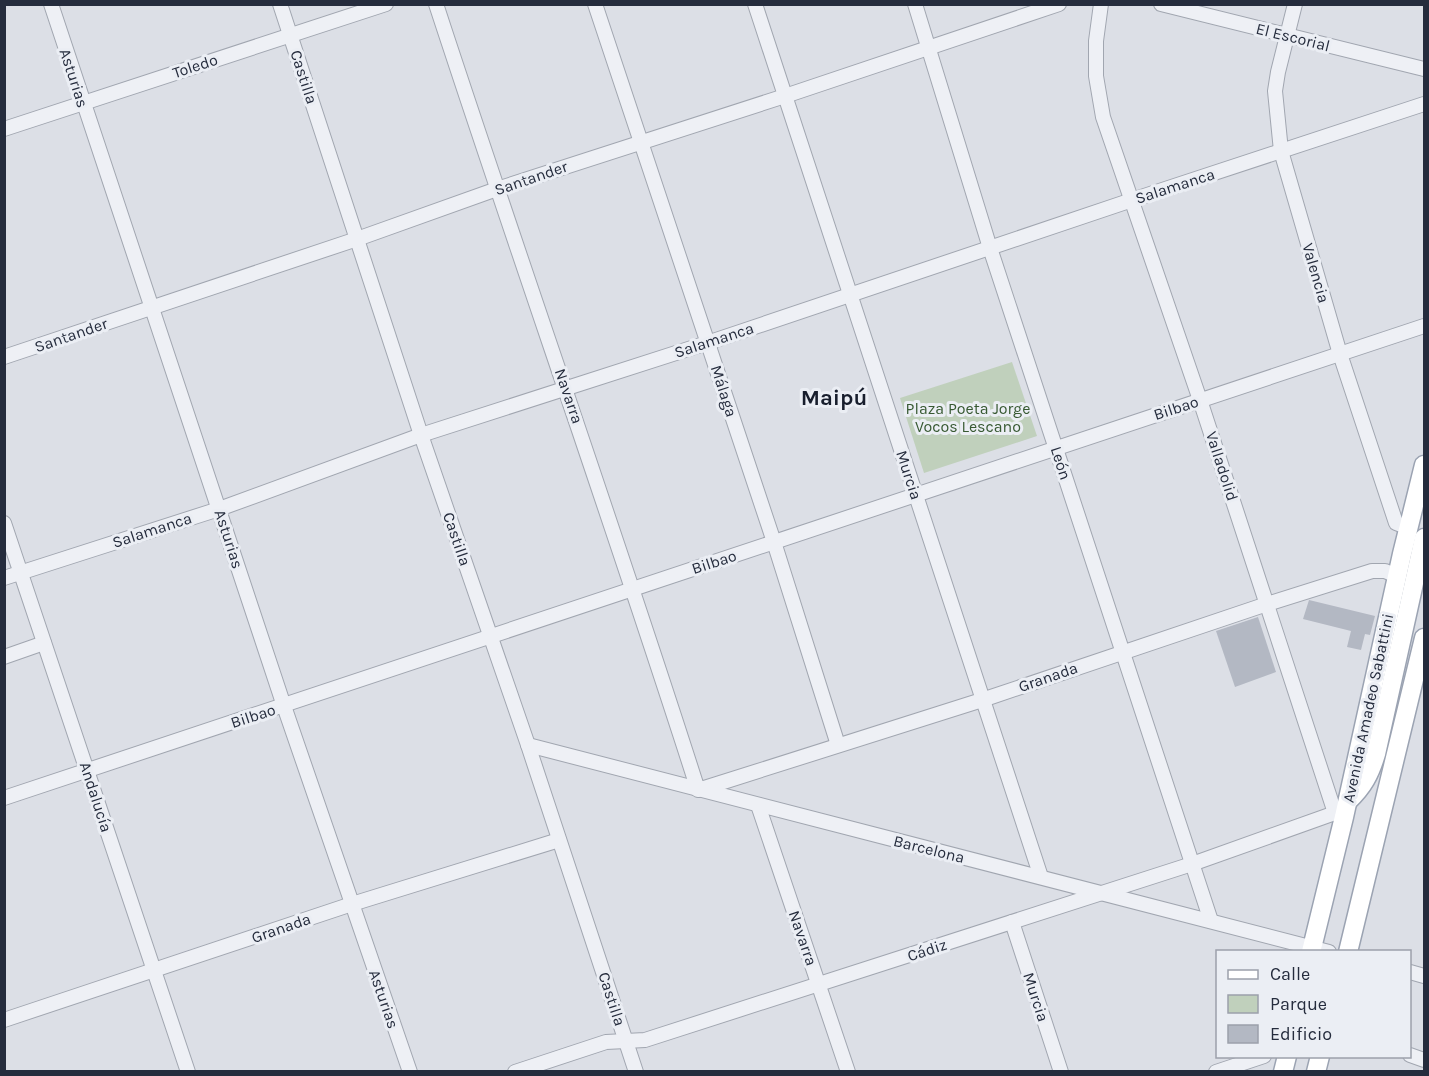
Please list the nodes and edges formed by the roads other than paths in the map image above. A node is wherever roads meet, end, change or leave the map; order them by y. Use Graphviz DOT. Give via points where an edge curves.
graph roads {
  1 [pos="51,4"];
  2 [pos="280,4"];
  3 [pos="386,4"];
  4 [pos="436,4"];
  5 [pos="595,4"];
  6 [pos="755,4"];
  7 [pos="915,4"];
  8 [pos="1059,4"];
  9 [pos="1101,4"];
  10 [pos="1161,4"];
  11 [pos="1295,4"];
  12 [pos="291,36"];
  13 [pos="1287,36"];
  14 [pos="927,48"];
  15 [pos="1425,69"];
  16 [pos="785,96"];
  17 [pos="83,103"];
  18 [pos="1425,104"];
  19 [pos="4,129"];
  20 [pos="641,141"];
  21 [pos="1281,151"];
  22 [pos="497,189"];
  23 [pos="1131,200"];
  24 [pos="357,239"];
  25 [pos="990,248"];
  26 [pos="850,295"];
  27 [pos="152,308"];
  28 [pos="1425,326"];
  29 [pos="707,343"];
  30 [pos="1340,354"];
  31 [pos="4,357"];
  32 [pos="566,388"];
  33 [pos="1200,400"];
  34 [pos="421,435"];
  35 [pos="1056,448"];
  36 [pos="1425,465"];
  37 [pos="916,495"];
  38 [pos="219,509"];
  39 [pos="4,523"];
  40 [pos="1409,528"];
  41 [pos="1425,538"];
  42 [pos="774,542"];
  43 [pos="21,573"];
  44 [pos="1397,576"];
  45 [pos="4,578"];
  46 [pos="634,589"];
  47 [pos="1267,604"];
  48 [pos="491,636"];
  49 [pos="1425,638"];
  50 [pos="44,642"];
  51 [pos="1123,652"];
  52 [pos="4,657"];
  53 [pos="982,700"];
  54 [pos="284,706"];
  55 [pos="528,745"];
  56 [pos="838,745"];
  57 [pos="87,771"];
  58 [pos="698,790"];
  59 [pos="4,798"];
  60 [pos="758,805"];
  61 [pos="1342,811"];
  62 [pos="559,840"];
  63 [pos="1192,864"];
  64 [pos="1041,877"];
  65 [pos="1103,893"];
  66 [pos="352,904"];
  67 [pos="1211,921"];
  68 [pos="1012,922"];
  69 [pos="1317,950"];
  70 [pos="1348,950"];
  71 [pos="154,971"];
  72 [pos="819,985"];
  73 [pos="4,1020"];
  74 [pos="626,1041"];
  75 [pos="1258,1058"];
  76 [pos="188,1071"];
  77 [pos="410,1071"];
  78 [pos="515,1071"];
  79 [pos="636,1071"];
  80 [pos="848,1071"];
  81 [pos="1061,1071"];
  82 [pos="1216,1071"];
  1 -- 17 [label="street, Asturias"];
  2 -- 12 [label="street, Castilla"];
  3 -- 12 [label="street, Toledo"];
  4 -- 22 [label="street, Navarra"];
  5 -- 20 [label="street, Málaga"];
  6 -- 16 [label="street, Murcia"];
  7 -- 14 [label="street, León"];
  8 -- 14 [label="street, Santander"];
  9 -- 23 [label="street, Valladolid" via="1096,76 1103,117"];
  10 -- 13 [label="street, El Escorial"];
  11 -- 13 [label="street, Valencia"];
  12 -- 17 [label="street, Toledo"];
  12 -- 24 [label="street, Castilla"];
  13 -- 15 [label="street, El Escorial"];
  13 -- 21 [label="street, Valencia" via="1275,91"];
  14 -- 16 [label="street, Santander"];
  14 -- 25 [label="street, León"];
  16 -- 20 [label="street, Santander"];
  16 -- 26 [label="street, Murcia"];
  17 -- 19 [label="street, Toledo"];
  17 -- 27 [label="street, Asturias"];
  18 -- 21 [label="street, Salamanca"];
  20 -- 22 [label="street, Santander"];
  20 -- 29 [label="street, Málaga"];
  21 -- 23 [label="street, Salamanca"];
  21 -- 30 [label="street, Valencia"];
  22 -- 24 [label="street, Santander"];
  22 -- 32 [label="street, Navarra"];
  23 -- 25 [label="street, Salamanca"];
  23 -- 33 [label="street, Valladolid"];
  24 -- 27 [label="street, Santander"];
  24 -- 34 [label="street, Castilla"];
  25 -- 26 [label="street, Salamanca"];
  25 -- 35 [label="street, León"];
  26 -- 29 [label="street, Salamanca"];
  26 -- 37 [label="street, Murcia"];
  27 -- 31 [label="street, Santander"];
  27 -- 38 [label="street, Asturias"];
  28 -- 30 [label="street, Bilbao"];
  29 -- 32 [label="street, Salamanca"];
  29 -- 42 [label="street, Málaga"];
  30 -- 33 [label="street, Bilbao"];
  30 -- 40 [label="street, Valencia" via="1396,524"];
  32 -- 34 [label="street, Salamanca"];
  32 -- 46 [label="street, Navarra"];
  33 -- 35 [label="street, Bilbao"];
  33 -- 47 [label="street, Valladolid"];
  34 -- 38 [label="street, Salamanca"];
  34 -- 48 [label="street, Castilla"];
  35 -- 37 [label="street, Bilbao"];
  35 -- 51 [label="street, León"];
  36 -- 40 [label="main road, Avenida Amadeo Sabattini"];
  37 -- 42 [label="street, Bilbao"];
  37 -- 53 [label="street, Murcia"];
  38 -- 43 [label="street, Salamanca"];
  38 -- 54 [label="street, Asturias"];
  39 -- 43 [label="street, Andalucía"];
  40 -- 44 [label="main road, Avenida Amadeo Sabattini"];
  41 -- 61 [label="main road" via="1373,765 1361,789"];
  42 -- 46 [label="street, Bilbao"];
  42 -- 56 [label="street, Málaga"];
  43 -- 45 [label="street, Salamanca"];
  43 -- 50 [label="street, Andalucía"];
  44 -- 47 [label="street, Granada" via="1372,571"];
  44 -- 61 [label="main road, Avenida Amadeo Sabattini"];
  46 -- 48 [label="street, Bilbao"];
  46 -- 58 [label="street, Navarra"];
  47 -- 51 [label="street, Granada"];
  47 -- 61 [label="street, Valladolid"];
  48 -- 54 [label="street, Bilbao"];
  48 -- 55 [label="street, Castilla"];
  49 -- 70 [label="main road"];
  50 -- 52 [label="street"];
  50 -- 57 [label="street, Andalucía"];
  51 -- 53 [label="street, Granada"];
  51 -- 63 [label="street, León"];
  53 -- 56 [label="street, Granada"];
  53 -- 64 [label="street, Murcia"];
  54 -- 57 [label="street, Bilbao"];
  54 -- 66 [label="street, Asturias"];
  55 -- 58 [label="street, Barcelona"];
  55 -- 62 [label="street, Castilla"];
  56 -- 58 [label="street, Granada"];
  57 -- 59 [label="street, Bilbao"];
  57 -- 71 [label="street, Andalucía"];
  58 -- 60 [label="street, Barcelona"];
  60 -- 64 [label="street, Barcelona"];
  60 -- 72 [label="street, Navarra"];
  61 -- 63 [label="street, Cádiz"];
  61 -- 69 [label="main road, Avenida Amadeo Sabattini"];
  62 -- 66 [label="street, Granada"];
  62 -- 74 [label="street, Castilla"];
  63 -- 65 [label="street, Cádiz"];
  63 -- 67 [label="street, León"];
  64 -- 65 [label="street, Barcelona"];
  65 -- 67 [label="street, Barcelona"];
  65 -- 68 [label="street, Cádiz"];
  66 -- 71 [label="street, Granada"];
  66 -- 77 [label="street, Asturias"];
  67 -- 69 [label="street, Barcelona"];
  68 -- 72 [label="street, Cádiz"];
  68 -- 81 [label="street, Murcia"];
  71 -- 73 [label="street, Granada"];
  71 -- 76 [label="street, Andalucía"];
  72 -- 74 [label="street, Cádiz" via="645,1040"];
  72 -- 80 [label="street, Navarra"];
  74 -- 78 [label="street, Cádiz" via="606,1042"];
  74 -- 79 [label="street, Castilla"];
  75 -- 82 [label="street"];
}
